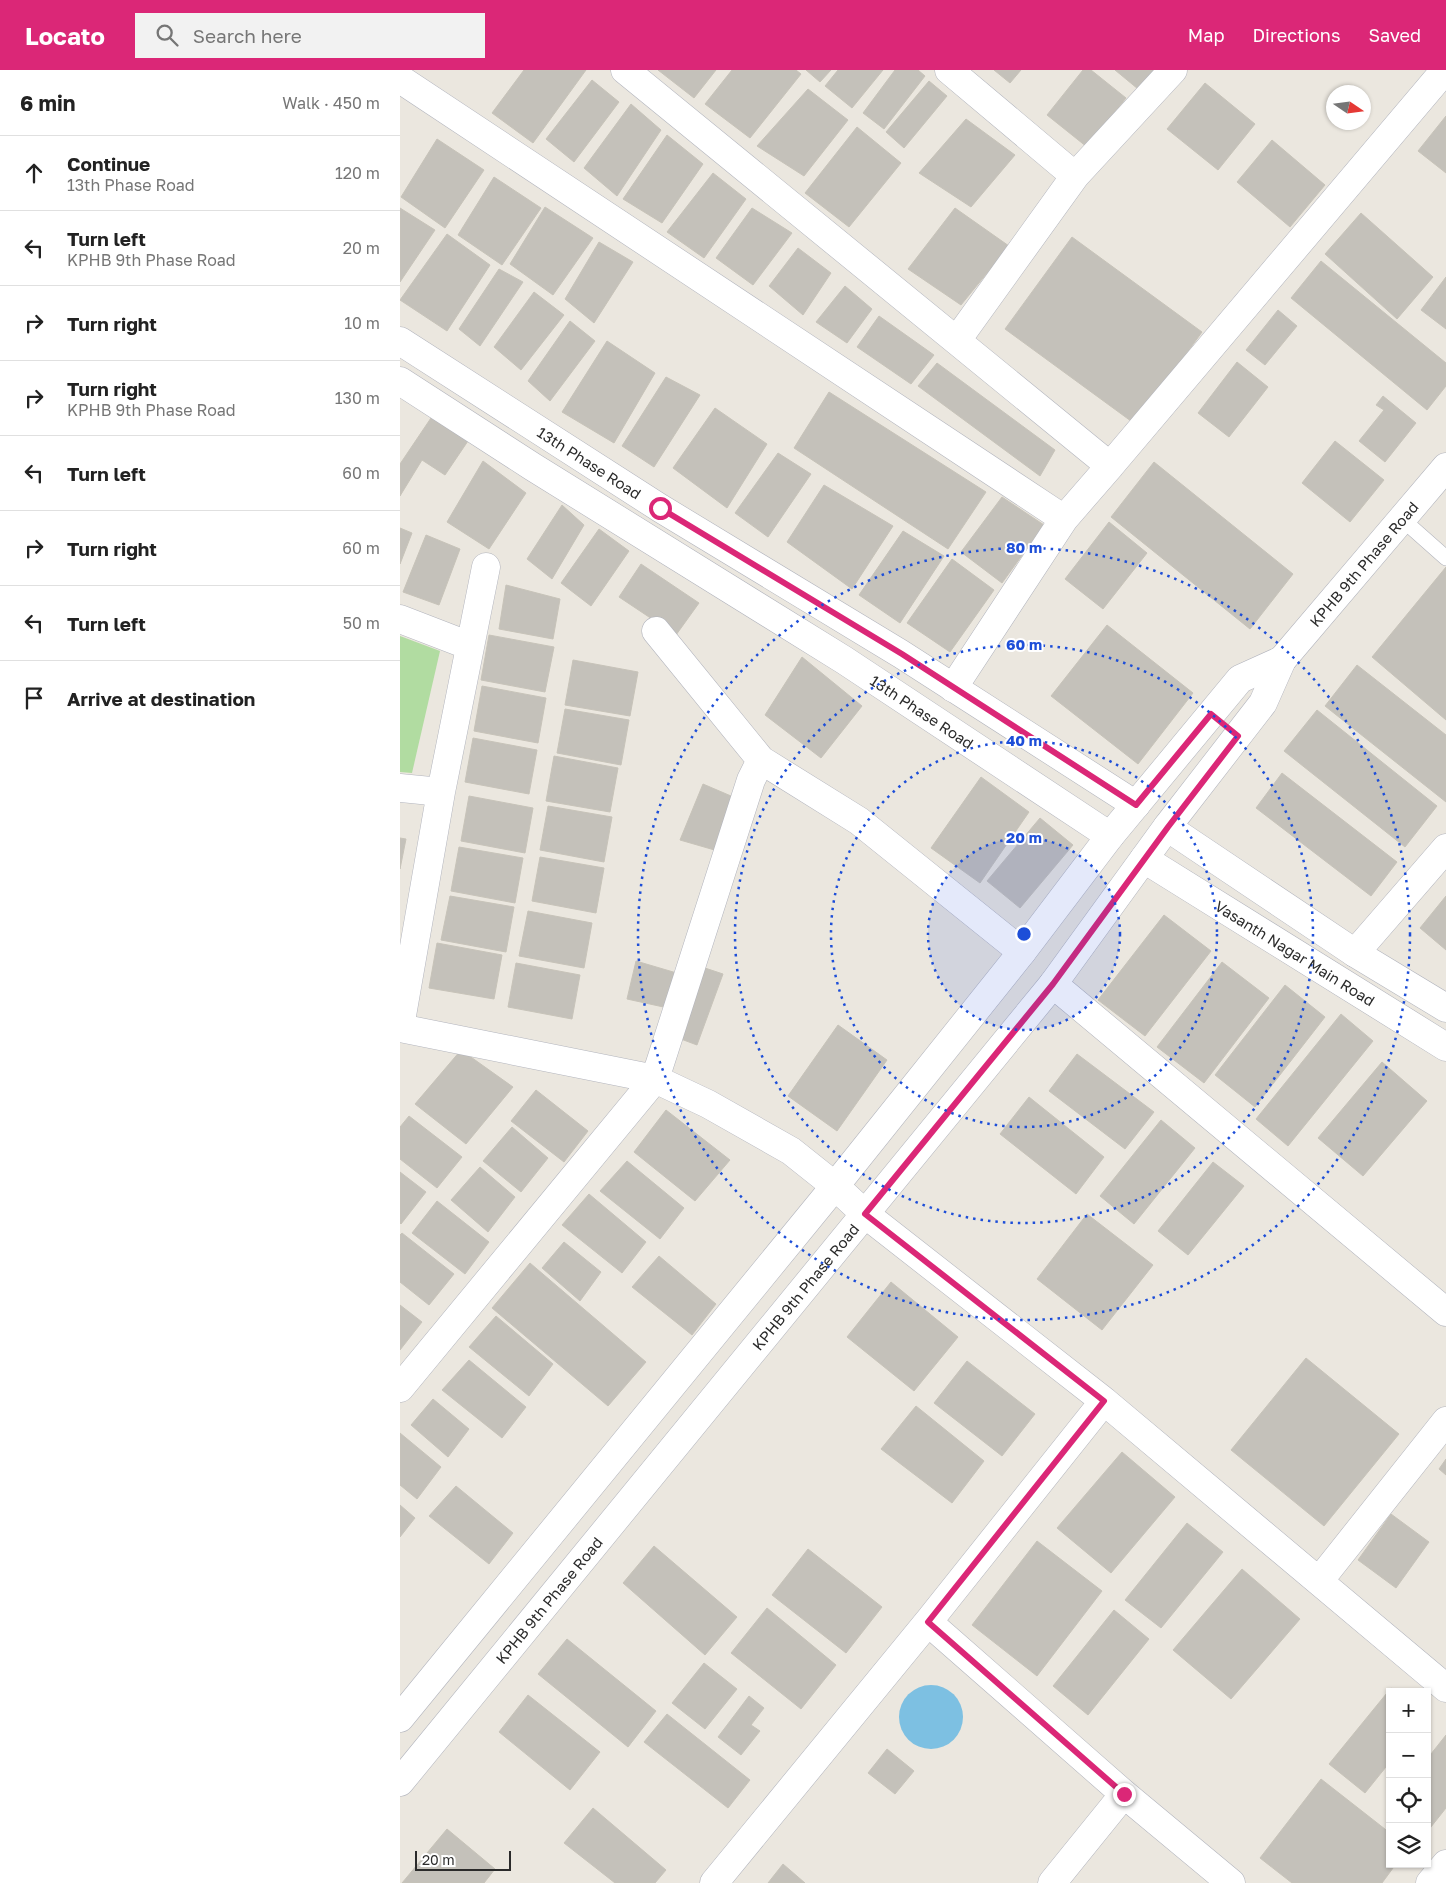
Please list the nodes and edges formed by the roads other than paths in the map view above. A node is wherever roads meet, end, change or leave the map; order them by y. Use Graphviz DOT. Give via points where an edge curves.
graph roads {
  1 [pos="625,70"];
  2 [pos="948,70"];
  3 [pos="1173,70"];
  4 [pos="1445,70"];
  5 [pos="400,79"];
  6 [pos="1076,176"];
  7 [pos="957,340"];
  8 [pos="400,341"];
  9 [pos="400,382"];
  10 [pos="1110,466"];
  11 [pos="1446,467"];
  12 [pos="1064,519"];
  13 [pos="1402,519"];
  14 [pos="1446,558"];
  15 [pos="486,567"];
  16 [pos="400,619"];
  17 [pos="656,631"];
  18 [pos="470,646"];
  19 [pos="1282,660"];
  20 [pos="953,688"];
  21 [pos="1211,714"];
  22 [pos="1238,736"];
  23 [pos="761,760"];
  24 [pos="400,788"];
  25 [pos="441,792"];
  26 [pos="1136,805"];
  27 [pos="1168,827"];
  28 [pos="1110,836"];
  29 [pos="1446,848"];
  30 [pos="1144,859"];
  31 [pos="1022,952"];
  32 [pos="1355,953"];
  33 [pos="1053,984"];
  34 [pos="1446,1008"];
  35 [pos="400,1027"];
  36 [pos="1446,1047"];
  37 [pos="655,1079"];
  38 [pos="835,1186"];
  39 [pos="865,1214"];
  40 [pos="1446,1312"];
  41 [pos="400,1388"];
  42 [pos="1104,1401"];
  43 [pos="1446,1420"];
  44 [pos="1320,1581"];
  45 [pos="928,1622"];
  46 [pos="1446,1688"];
  47 [pos="400,1718"];
  48 [pos="400,1782"];
  49 [pos="1124,1794"];
  50 [pos="1446,1864"];
  51 [pos="714,1883"];
  52 [pos="1052,1883"];
  53 [pos="1231,1883"];
  54 [pos="1430,1883"];
  1 -- 7 [label="street"];
  2 -- 6 [label="street"];
  3 -- 6 [label="street"];
  4 -- 10 [label="street"];
  5 -- 12 [label="street"];
  6 -- 7 [label="street"];
  7 -- 10 [label="street"];
  8 -- 20 [label="street, 13th Phase Road" via="660,508"];
  9 -- 28 [label="street, 13th Phase Road" via="844,660"];
  10 -- 12 [label="street"];
  11 -- 13 [label="street, KPHB 9th Phase Road"];
  12 -- 20 [label="street"];
  13 -- 14 [label="lane"];
  13 -- 19 [label="street, KPHB 9th Phase Road"];
  15 -- 18 [label="street"];
  16 -- 18 [label="street"];
  17 -- 23 [label="street"];
  18 -- 25 [label="street"];
  19 -- 21 [label="street, KPHB 9th Phase Road" via="1240,679"];
  19 -- 22 [label="street, KPHB 9th Phase Road" via="1264,703"];
  20 -- 26 [label="street, 13th Phase Road"];
  21 -- 22 [label="street"];
  21 -- 26 [label="street, KPHB 9th Phase Road"];
  22 -- 27 [label="street, KPHB 9th Phase Road"];
  23 -- 31 [label="street" via="859,821"];
  23 -- 37 [label="street" via="751,780"];
  24 -- 25 [label="street"];
  25 -- 35 [label="street"];
  26 -- 28 [label="street, KPHB 9th Phase Road"];
  27 -- 30 [label="street, KPHB 9th Phase Road"];
  27 -- 32 [label="street"];
  28 -- 31 [label="street, KPHB 9th Phase Road"];
  29 -- 32 [label="street"];
  30 -- 33 [label="street, KPHB 9th Phase Road"];
  30 -- 36 [label="street, Vasanth Nagar Main Road"];
  31 -- 38 [label="street, KPHB 9th Phase Road"];
  32 -- 34 [label="street"];
  33 -- 39 [label="street, KPHB 9th Phase Road"];
  33 -- 40 [label="street"];
  35 -- 37 [label="street"];
  37 -- 38 [label="street" via="708,1104 791,1151"];
  37 -- 41 [label="street"];
  38 -- 39 [label="street"];
  38 -- 47 [label="street, KPHB 9th Phase Road"];
  39 -- 42 [label="street"];
  39 -- 48 [label="street, KPHB 9th Phase Road"];
  42 -- 44 [label="street"];
  42 -- 45 [label="street"];
  43 -- 44 [label="street"];
  44 -- 46 [label="street"];
  45 -- 49 [label="street"];
  45 -- 51 [label="street"];
  49 -- 52 [label="street"];
  49 -- 53 [label="street"];
  50 -- 54 [label="street"];
}
